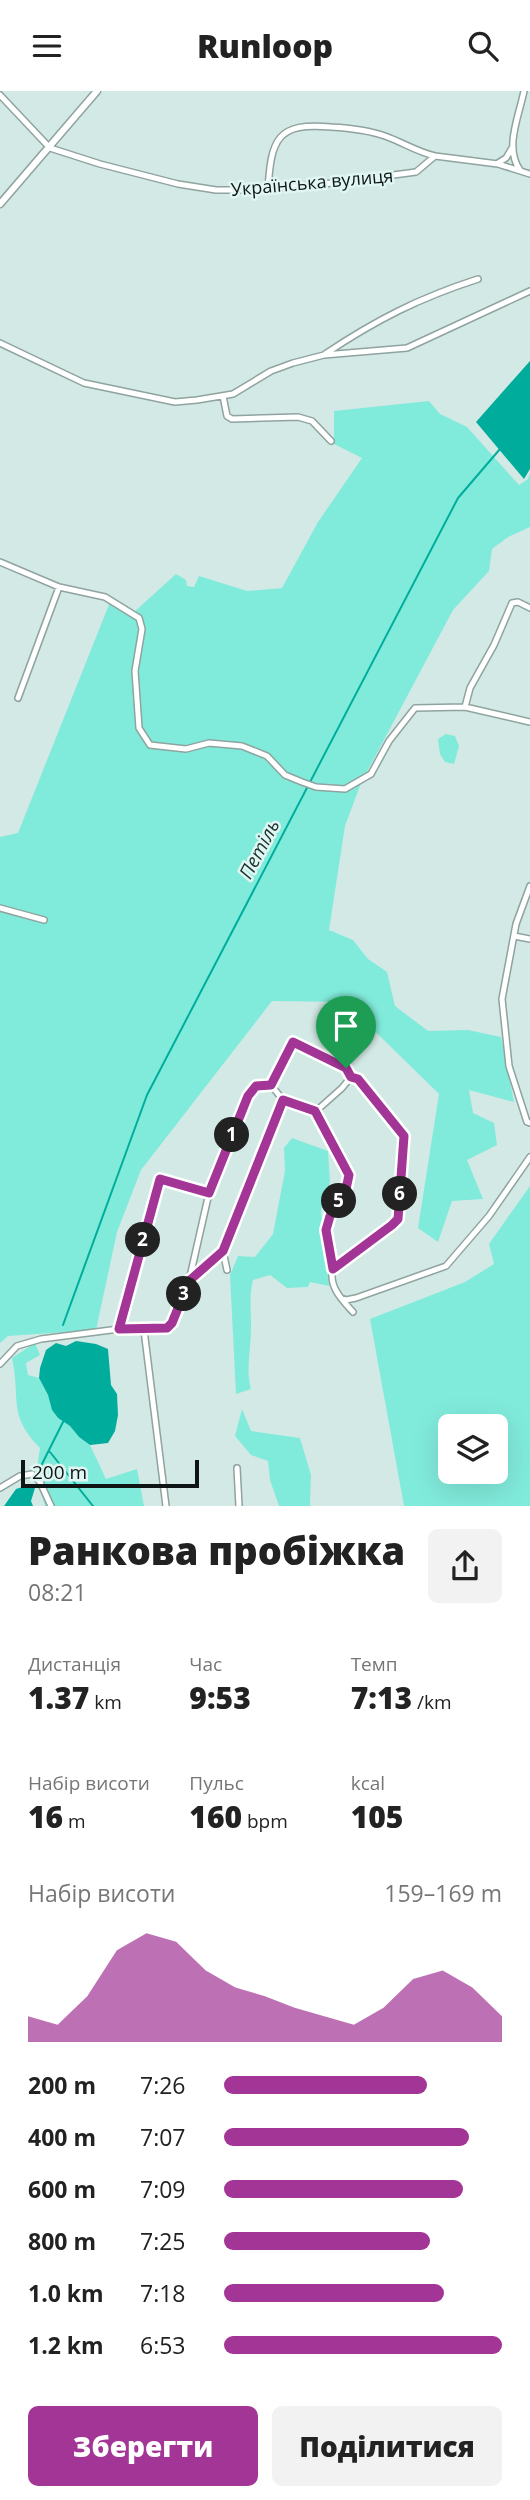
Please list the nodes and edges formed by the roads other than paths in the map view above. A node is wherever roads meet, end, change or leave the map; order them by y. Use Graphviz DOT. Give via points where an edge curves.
graph roads {
  1 [pos="97,91"];
  2 [pos="524,91"];
  3 [pos="0,95"];
  4 [pos="50,148"];
  5 [pos="512,148"];
  6 [pos="435,156"];
  7 [pos="498,164"];
  8 [pos="520,170"];
  9 [pos="530,174"];
  10 [pos="268,190"];
  11 [pos="0,204"];
  12 [pos="478,279"];
  13 [pos="530,291"];
  14 [pos="0,343"];
  15 [pos="324,355"];
  16 [pos="223,396"];
  17 [pos="331,441"];
  18 [pos="0,562"];
  19 [pos="59,587"];
  20 [pos="530,608"];
  21 [pos="18,698"];
  22 [pos="465,706"];
  23 [pos="530,722"];
  24 [pos="530,886"];
  25 [pos="0,908"];
  26 [pos="44,920"];
  27 [pos="514,936"];
  28 [pos="530,939"];
  29 [pos="351,1077"];
  30 [pos="271,1085"];
  31 [pos="283,1100"];
  32 [pos="315,1111"];
  33 [pos="530,1123"];
  34 [pos="530,1157"];
  35 [pos="209,1193"];
  36 [pos="223,1251"];
  37 [pos="333,1269"];
  38 [pos="227,1271"];
  39 [pos="189,1281"];
  40 [pos="339,1297"];
  41 [pos="353,1312"];
  42 [pos="119,1329"];
  43 [pos="144,1330"];
  44 [pos="0,1364"];
  45 [pos="236,1468"];
  46 [pos="0,1488"];
  47 [pos="51,1506"];
  48 [pos="166,1506"];
  49 [pos="239,1506"];
  1 -- 4 [label="street"];
  2 -- 5 [label="street"];
  3 -- 4 [label="street"];
  4 -- 10 [label="street, Українська вулиця" via="178,184"];
  4 -- 11 [label="street"];
  5 -- 7 [label="street"];
  5 -- 8 [label="street" via="513,161"];
  6 -- 7 [label="street"];
  6 -- 10 [label="street, Українська вулиця" via="416,172"];
  6 -- 10 [label="street" via="383,135 306,125 289,129 279,140 270,161"];
  7 -- 8 [label="street"];
  8 -- 9 [label="street"];
  12 -- 15 [label="street" via="407,305"];
  13 -- 15 [label="street" via="407,348"];
  14 -- 16 [label="street" via="84,383 175,402"];
  15 -- 16 [label="street" via="271,371"];
  16 -- 17 [label="street" via="232,419 298,417 312,421"];
  18 -- 19 [label="street"];
  19 -- 21 [label="street"];
  19 -- 22 [label="street" via="105,597 139,618 142,629 135,671 139,728 150,745 186,749 209,743 242,746 267,756 285,775 316,787 345,789 371,774 415,708"];
  20 -- 22 [label="street" via="512,603"];
  22 -- 23 [label="street"];
  24 -- 27 [label="street"];
  25 -- 26 [label="street"];
  27 -- 28 [label="street"];
  27 -- 33 [label="street" via="502,999 509,1066"];
  29 -- 30 [label="street" via="346,1068 293,1042"];
  29 -- 32 [label="street"];
  29 -- 37 [label="street" via="358,1079 404,1136 399,1212 392,1225"];
  30 -- 31 [label="street"];
  30 -- 35 [label="street" via="256,1086 248,1096"];
  31 -- 32 [label="street"];
  31 -- 36 [label="street"];
  32 -- 37 [label="street" via="349,1175 326,1230"];
  34 -- 40 [label="street" via="489,1216 446,1266 356,1298"];
  35 -- 39 [label="street"];
  35 -- 42 [label="street" via="160,1179"];
  36 -- 38 [label="street"];
  36 -- 39 [label="street"];
  37 -- 40 [label="street"];
  39 -- 43 [label="street" via="172,1323 167,1328"];
  40 -- 41 [label="street"];
  42 -- 43 [label="street"];
  42 -- 44 [label="street" via="17,1346"];
  43 -- 48 [label="street"];
  45 -- 49 [label="street"];
  46 -- 47 [label="street" via="32,1474"];
}
